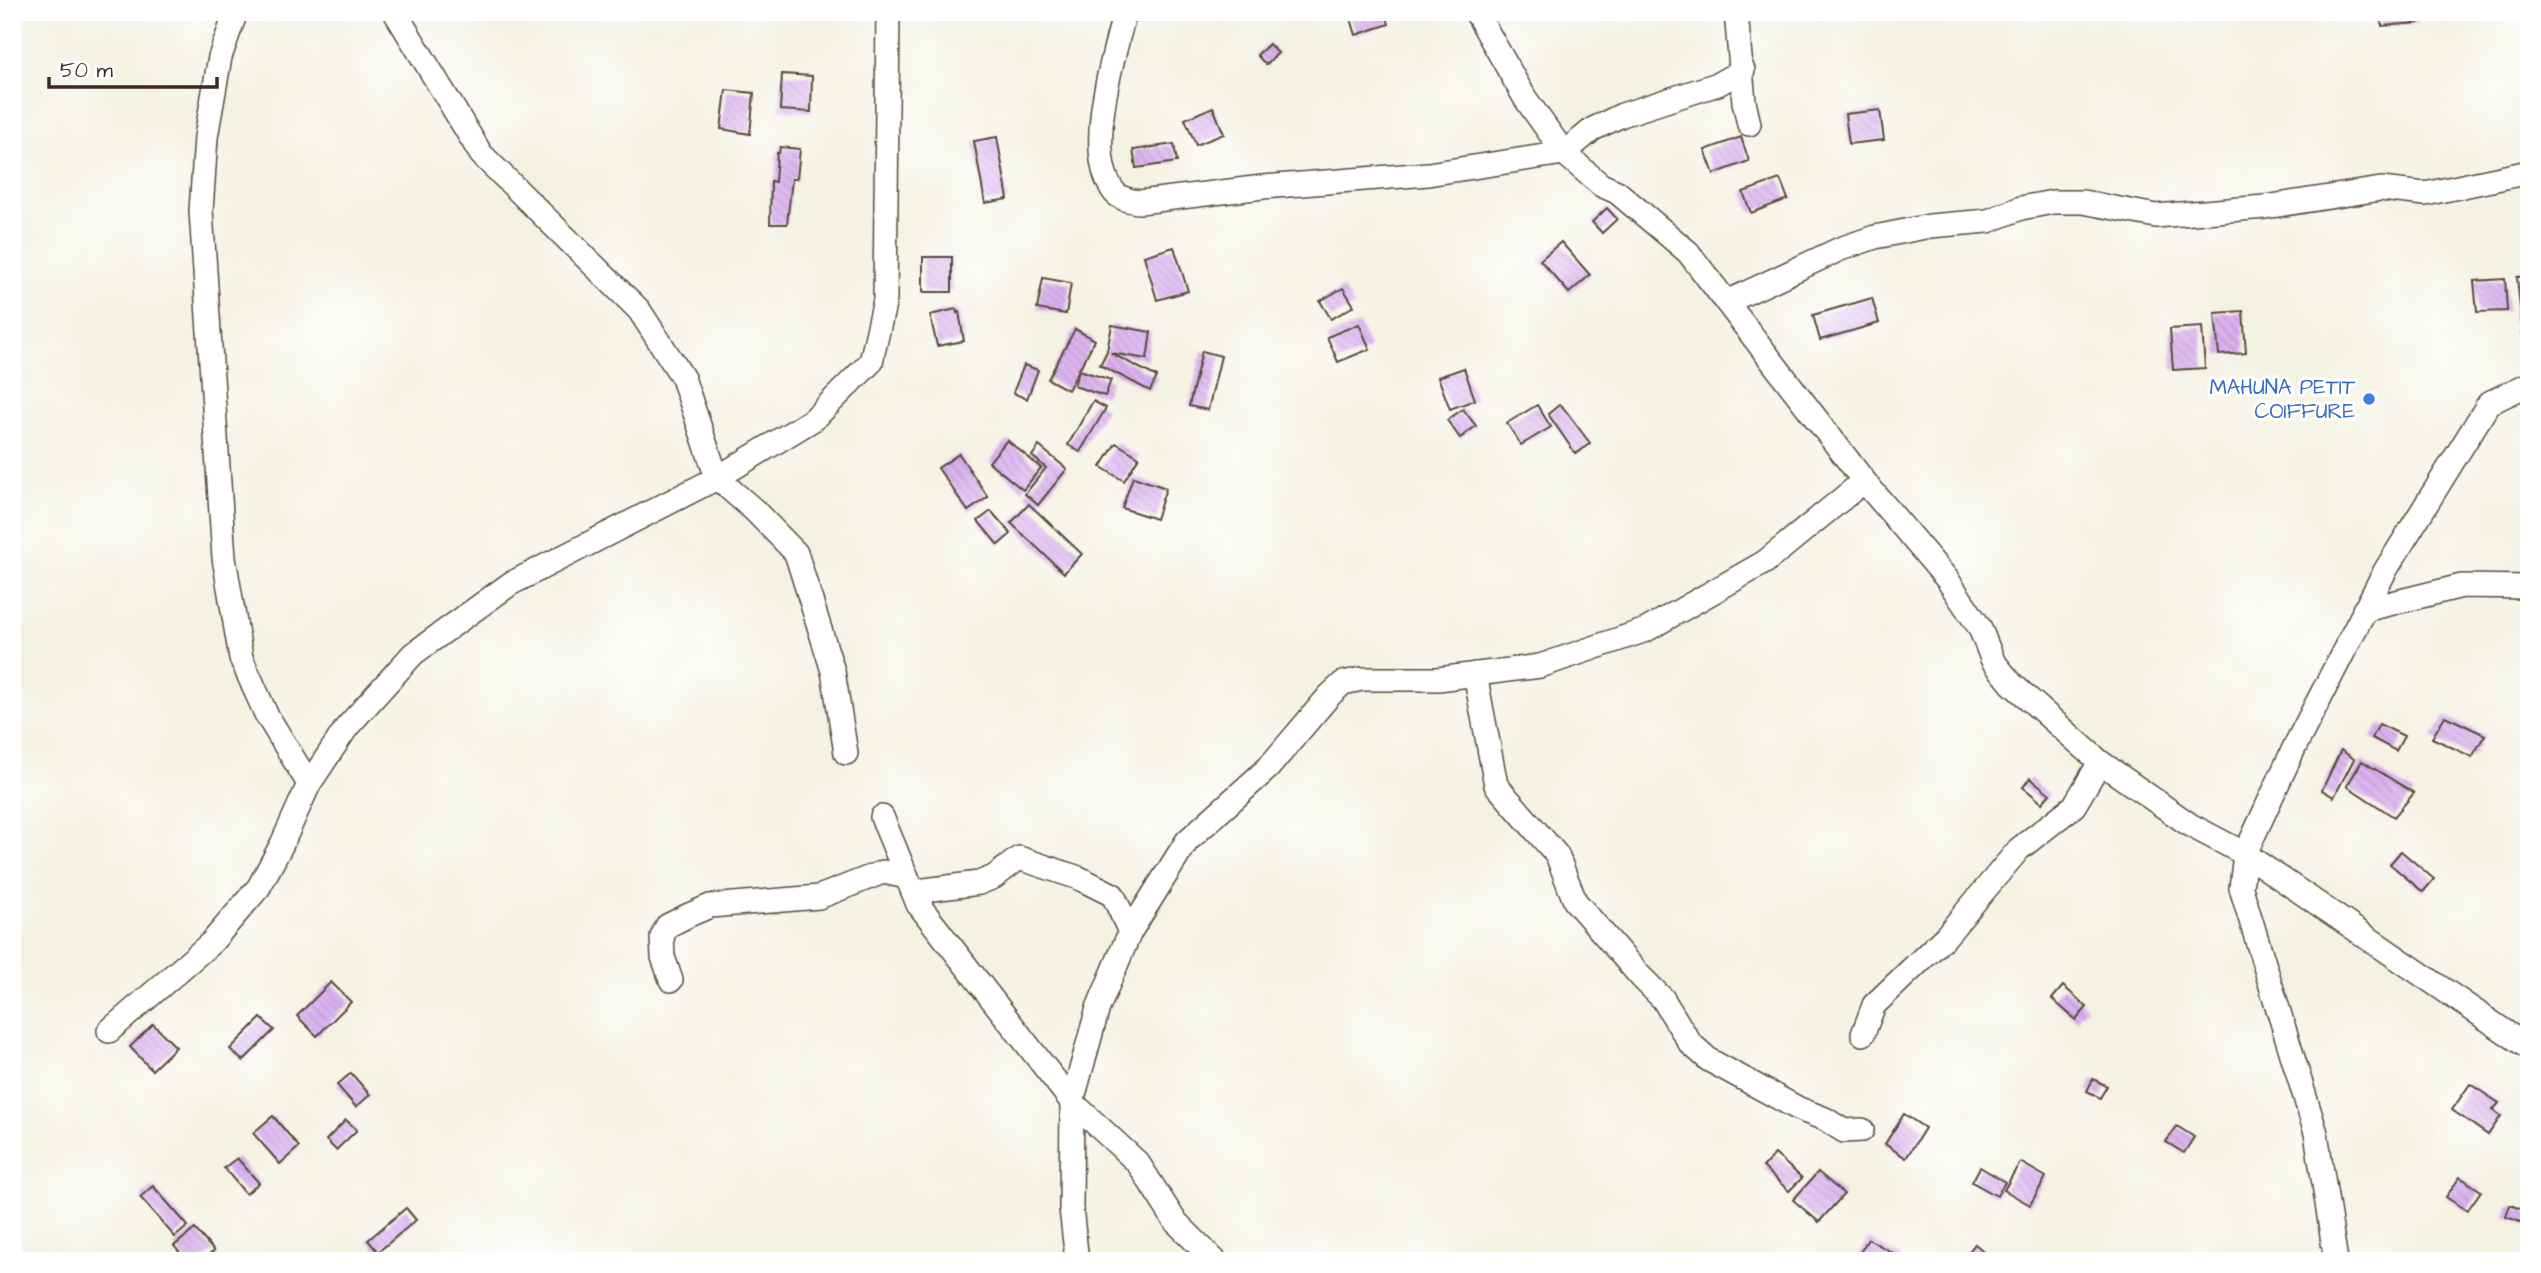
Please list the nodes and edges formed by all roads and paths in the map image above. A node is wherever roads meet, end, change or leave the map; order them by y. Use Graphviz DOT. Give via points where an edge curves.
graph roads {
  1 [pos="236,12"];
  2 [pos="395,12"];
  3 [pos="888,12"];
  4 [pos="1125,12"];
  5 [pos="1476,12"];
  6 [pos="1736,12"];
  7 [pos="1743,70"];
  8 [pos="1749,124"];
  9 [pos="1564,153"];
  10 [pos="2529,172"];
  11 [pos="1727,302"];
  12 [pos="2529,384"];
  13 [pos="717,478"];
  14 [pos="1864,481"];
  15 [pos="2529,587"];
  16 [pos="2364,610"];
  17 [pos="1475,674"];
  18 [pos="846,753"];
  19 [pos="2100,762"];
  20 [pos="309,784"];
  21 [pos="882,817"];
  22 [pos="2245,854"];
  23 [pos="907,877"];
  24 [pos="918,904"];
  25 [pos="1130,932"];
  26 [pos="671,980"];
  27 [pos="109,1031"];
  28 [pos="1863,1034"];
  29 [pos="2529,1048"];
  30 [pos="1072,1102"];
  31 [pos="1862,1130"];
  32 [pos="1077,1261"];
  33 [pos="1215,1261"];
  34 [pos="2336,1261"];
  1 -- 20 [label="street" via="220,57 206,137 201,211 223,558 242,658 266,714"];
  2 -- 13 [label="street" via="481,154 639,310 683,378"];
  3 -- 13 [label="street" via="886,300 871,362 814,419"];
  4 -- 9 [label="street" via="1100,117 1102,163 1112,190 1126,200 1429,174"];
  5 -- 9 [label="street" via="1525,98"];
  6 -- 7 [label="street"];
  7 -- 8 [label="street"];
  7 -- 9 [label="street" via="1718,84 1622,115 1593,129"];
  9 -- 11 [label="street" via="1688,252"];
  10 -- 11 [label="street" via="2425,194 2381,189 2265,207 2156,216 2083,202 2053,202 1988,221 1875,237"];
  11 -- 14 [label="street"];
  12 -- 16 [label="street" via="2489,403"];
  13 -- 18 [label="street" via="796,553 833,671"];
  13 -- 20 [label="street" via="510,584 413,654 347,727"];
  14 -- 17 [label="street" via="1765,562 1646,630 1540,666"];
  14 -- 19 [label="street" via="1947,579 1980,628 1993,661 2012,684"];
  15 -- 16 [label="street" via="2462,586"];
  16 -- 22 [label="street"];
  17 -- 25 [label="street" via="1343,683 1268,768 1187,841"];
  17 -- 31 [label="street" via="1496,785 1557,855 1574,901 1663,999 1690,1043 1709,1060 1799,1109 1844,1131"];
  19 -- 22 [label="street" via="2190,825"];
  19 -- 28 [label="street" via="2074,806 2019,849 1946,936 1874,1004"];
  20 -- 27 [label="street" via="259,887 212,942"];
  21 -- 23 [label="street"];
  22 -- 29 [label="street"];
  22 -- 34 [label="street" via="2241,888 2316,1133"];
  23 -- 24 [label="street"];
  23 -- 26 [label="street" via="883,872 819,897 710,906 667,926 662,937 663,957"];
  24 -- 25 [label="street" via="925,890 979,883 1019,858 1113,895"];
  24 -- 30 [label="street"];
  25 -- 30 [label="street" via="1098,1008"];
  30 -- 32 [label="street" via="1071,1208"];
  30 -- 33 [label="street" via="1138,1163 1175,1221"];
}
